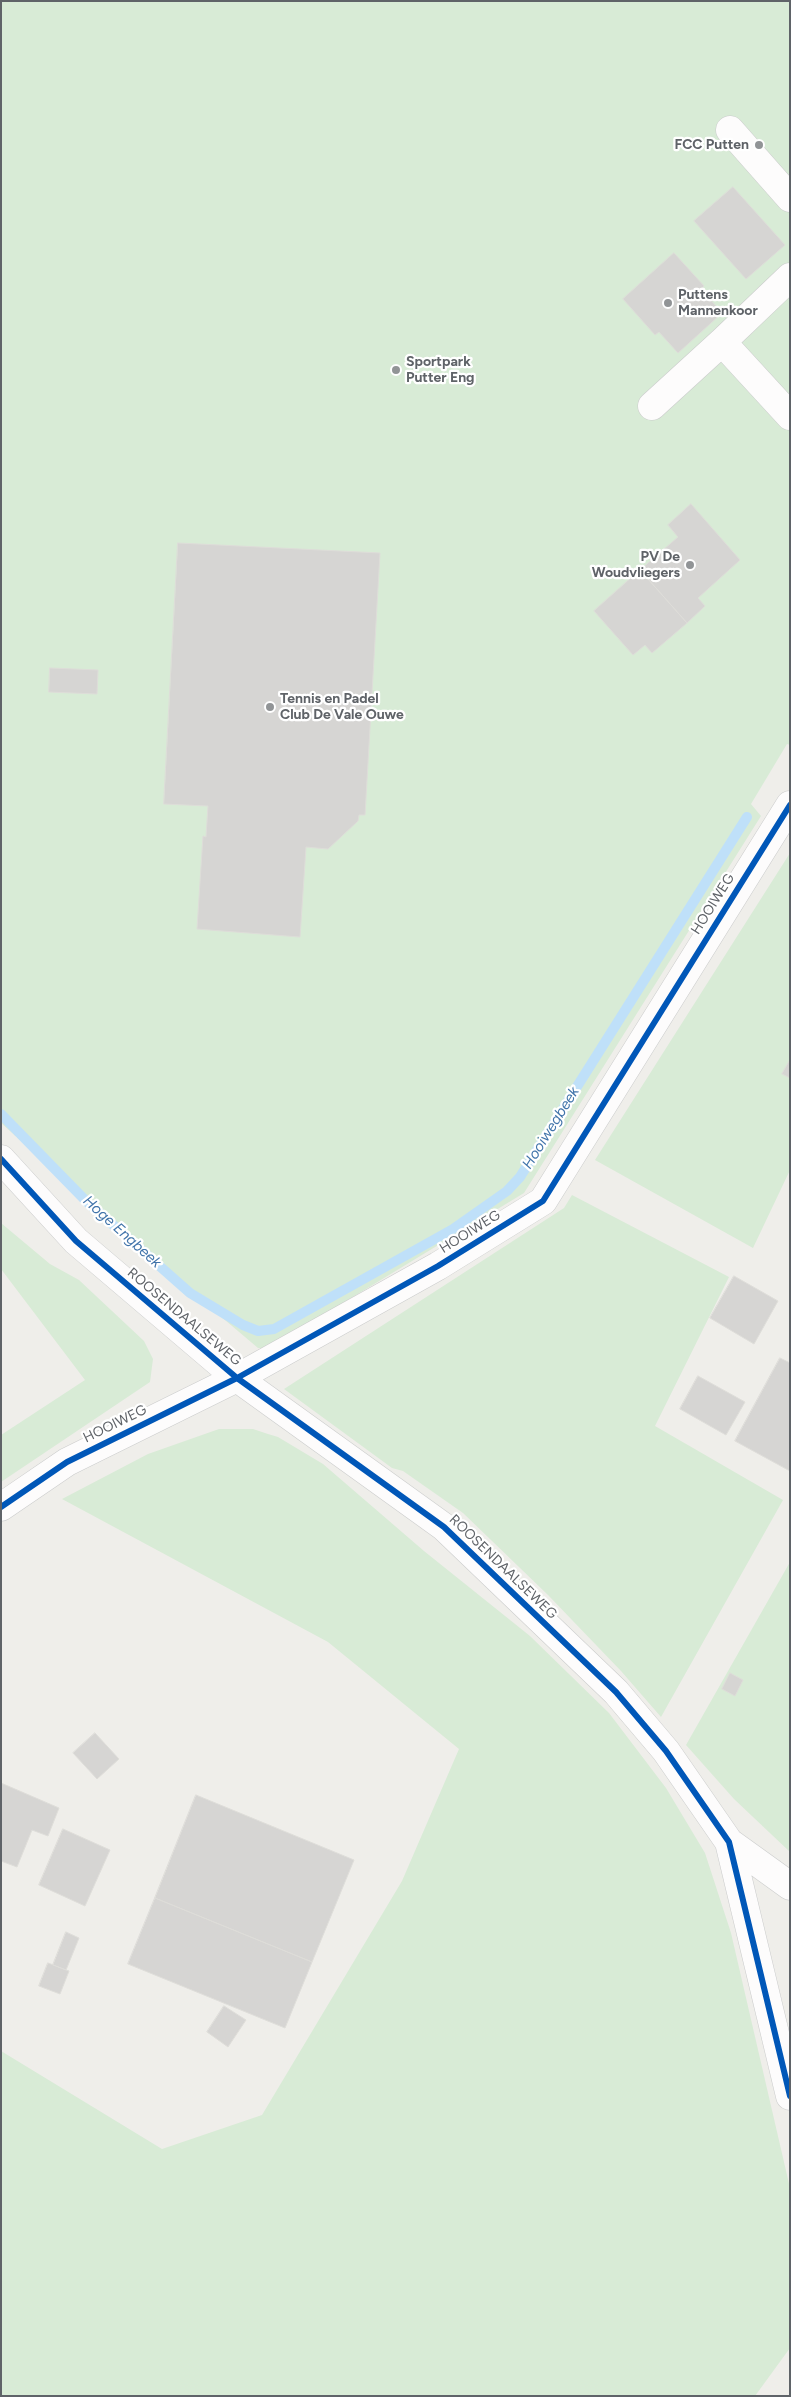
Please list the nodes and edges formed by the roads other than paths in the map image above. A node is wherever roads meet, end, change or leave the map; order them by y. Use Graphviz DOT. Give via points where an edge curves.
graph roads {
  1 [pos="730,130"];
  2 [pos="790,198"];
  3 [pos="790,277"];
  4 [pos="722,342"];
  5 [pos="652,406"];
  6 [pos="790,416"];
  7 [pos="790,805"];
  8 [pos="1,1159"];
  9 [pos="237,1378"];
  10 [pos="1,1507"];
  11 [pos="729,1842"];
  12 [pos="790,1886"];
  13 [pos="790,2096"];
  1 -- 2 [label="street"];
  3 -- 4 [label="street"];
  4 -- 5 [label="street"];
  4 -- 6 [label="street"];
  7 -- 9 [label="street, HOOIWEG" via="543,1201 438,1266"];
  8 -- 9 [label="street, ROOSENDAALSEWEG" via="76,1241"];
  9 -- 10 [label="street, HOOIWEG" via="67,1462"];
  9 -- 11 [label="street, ROOSENDAALSEWEG" via="444,1527 616,1692 666,1751"];
  11 -- 12 [label="street"];
  11 -- 13 [label="street, ROOSENDAALSEWEG"];
}
